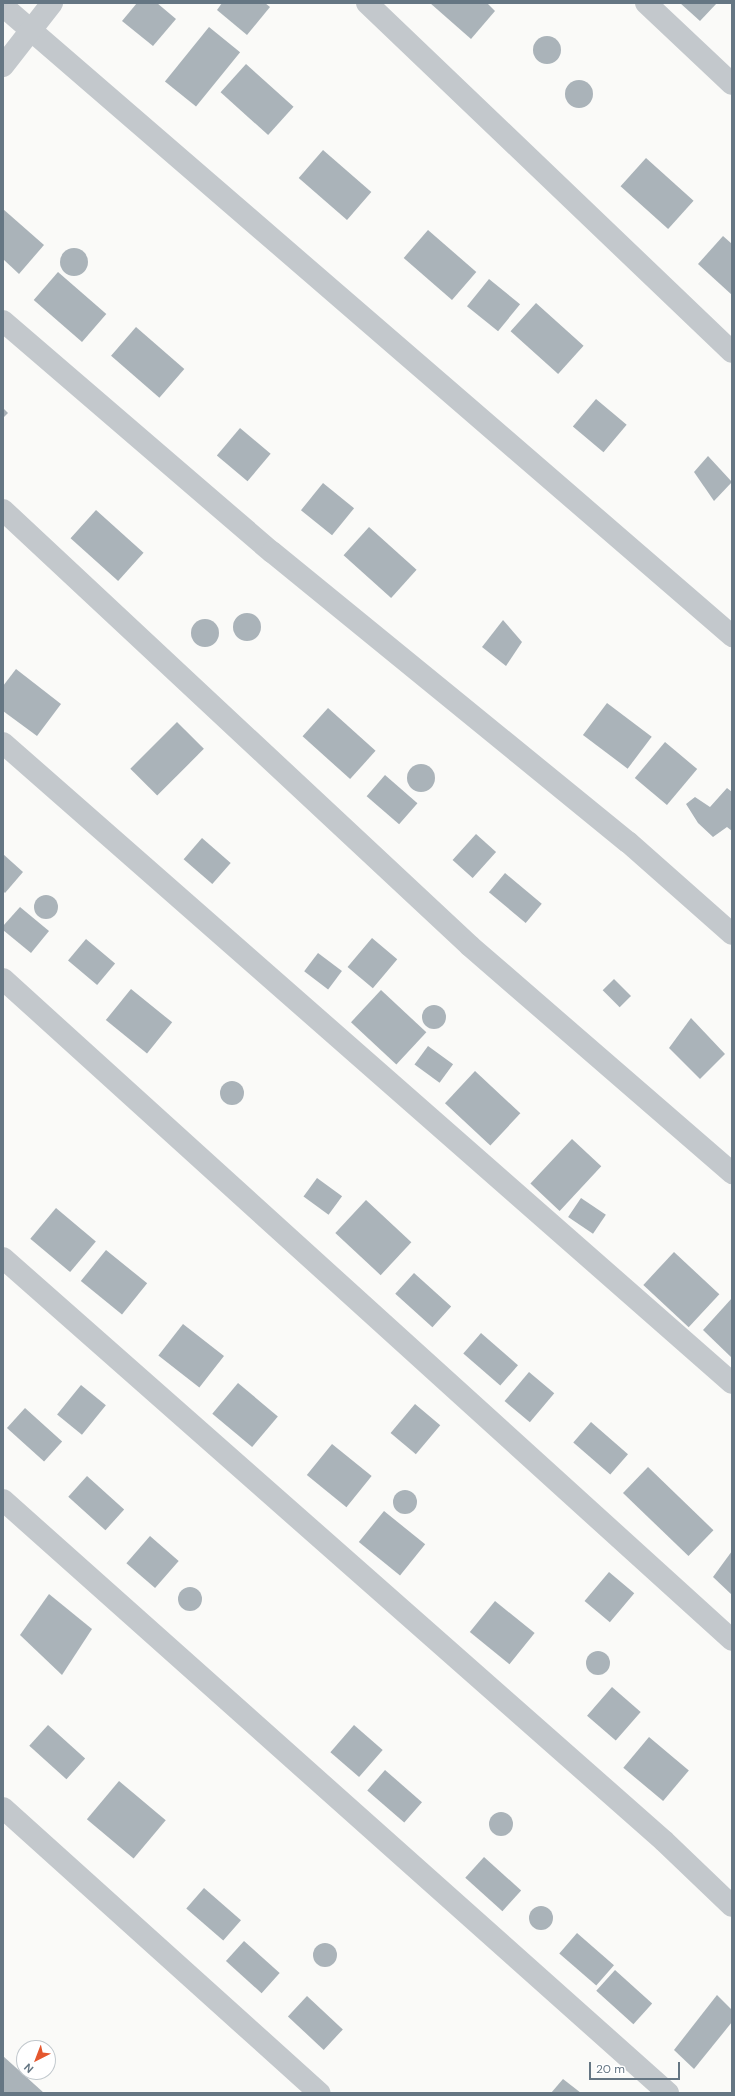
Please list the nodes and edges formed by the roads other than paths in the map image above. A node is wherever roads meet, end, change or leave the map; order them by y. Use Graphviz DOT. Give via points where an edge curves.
graph roads {
  1 [pos="52,3"];
  2 [pos="367,3"];
  3 [pos="646,3"];
  4 [pos="3,6"];
  5 [pos="31,30"];
  6 [pos="3,66"];
  7 [pos="732,84"];
  8 [pos="3,321"];
  9 [pos="732,352"];
  10 [pos="3,510"];
  11 [pos="732,636"];
  12 [pos="3,743"];
  13 [pos="732,934"];
  14 [pos="3,979"];
  15 [pos="732,1173"];
  16 [pos="3,1258"];
  17 [pos="732,1383"];
  18 [pos="3,1500"];
  19 [pos="732,1640"];
  20 [pos="3,1808"];
  21 [pos="732,1906"];
  22 [pos="319,2093"];
  23 [pos="668,2093"];
  1 -- 5 [label="street"];
  2 -- 9 [label="street"];
  3 -- 7 [label="street"];
  4 -- 5 [label="street"];
  5 -- 6 [label="street"];
  5 -- 11 [label="street"];
  8 -- 13 [label="street" via="272,552 628,842"];
  10 -- 15 [label="street" via="470,946"];
  12 -- 17 [label="street"];
  14 -- 19 [label="street"];
  16 -- 21 [label="street" via="664,1841"];
  18 -- 23 [label="street"];
  20 -- 22 [label="street"];
}
